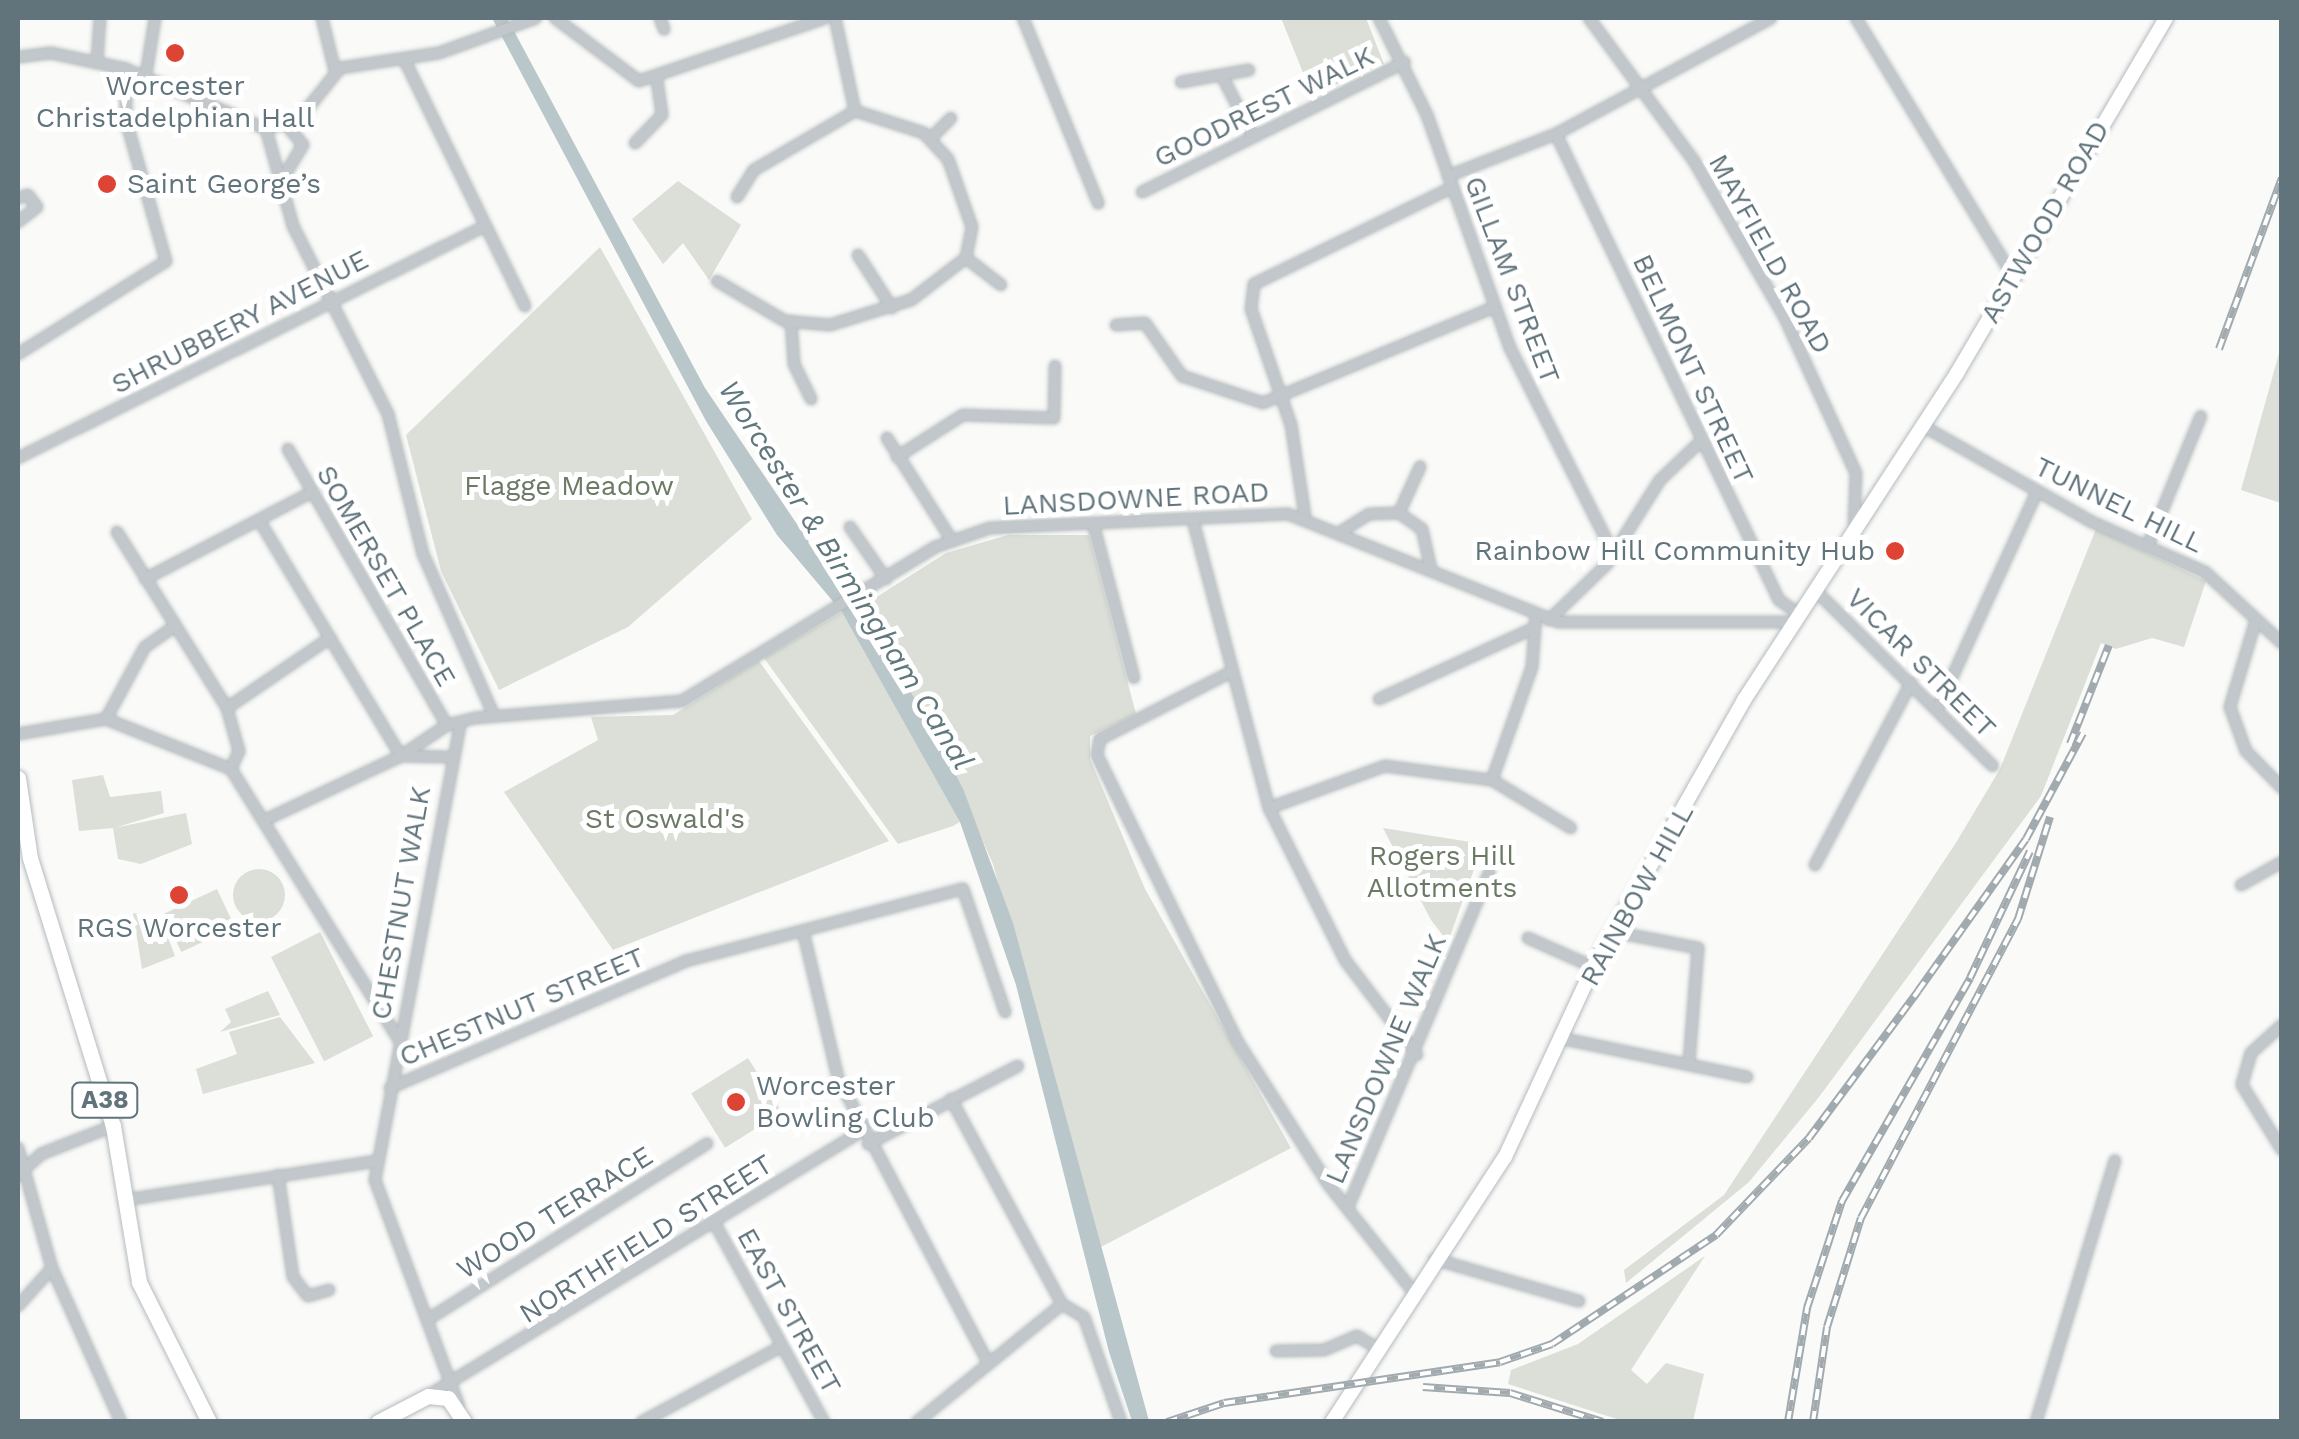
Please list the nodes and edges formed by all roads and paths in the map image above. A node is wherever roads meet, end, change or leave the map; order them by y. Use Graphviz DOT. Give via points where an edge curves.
graph roads {
  1 [pos="100,18"];
  2 [pos="156,18"];
  3 [pos="322,18"];
  4 [pos="536,18"];
  5 [pos="555,18"];
  6 [pos="825,18"];
  7 [pos="835,18"];
  8 [pos="1023,18"];
  9 [pos="1379,18"];
  10 [pos="1589,18"];
  11 [pos="1771,18"];
  12 [pos="1856,18"];
  13 [pos="2166,18"];
  14 [pos="785,22"];
  15 [pos="18,56"];
  16 [pos="404,58"];
  17 [pos="97,62"];
  18 [pos="1405,62"];
  19 [pos="126,69"];
  20 [pos="1249,70"];
  21 [pos="335,71"];
  22 [pos="146,75"];
  23 [pos="657,80"];
  24 [pos="1224,80"];
  25 [pos="1180,82"];
  26 [pos="1642,90"];
  27 [pos="855,112"];
  28 [pos="951,118"];
  29 [pos="287,126"];
  30 [pos="266,130"];
  31 [pos="1556,134"];
  32 [pos="1253,136"];
  33 [pos="931,138"];
  34 [pos="636,143"];
  35 [pos="283,178"];
  36 [pos="1450,181"];
  37 [pos="1142,192"];
  38 [pos="737,196"];
  39 [pos="18,198"];
  40 [pos="1098,203"];
  41 [pos="18,222"];
  42 [pos="483,227"];
  43 [pos="858,255"];
  44 [pos="966,258"];
  45 [pos="2013,276"];
  46 [pos="717,281"];
  47 [pos="1001,285"];
  48 [pos="329,302"];
  49 [pos="525,306"];
  50 [pos="1495,307"];
  51 [pos="892,308"];
  52 [pos="791,321"];
  53 [pos="1116,325"];
  54 [pos="18,354"];
  55 [pos="1055,366"];
  56 [pos="812,399"];
  57 [pos="1282,401"];
  58 [pos="1060,403"];
  59 [pos="1074,410"];
  60 [pos="2200,416"];
  61 [pos="1923,426"];
  62 [pos="887,438"];
  63 [pos="1702,441"];
  64 [pos="288,449"];
  65 [pos="897,457"];
  66 [pos="18,458"];
  67 [pos="1420,467"];
  68 [pos="2037,492"];
  69 [pos="310,493"];
  70 [pos="1399,514"];
  71 [pos="1305,516"];
  72 [pos="260,520"];
  73 [pos="1094,523"];
  74 [pos="1194,524"];
  75 [pos="850,527"];
  76 [pos="1342,531"];
  77 [pos="117,532"];
  78 [pos="1853,535"];
  79 [pos="952,539"];
  80 [pos="2148,545"];
  81 [pos="1614,555"];
  82 [pos="1431,569"];
  83 [pos="886,578"];
  84 [pos="145,579"];
  85 [pos="1816,592"];
  86 [pos="1536,615"];
  87 [pos="1797,618"];
  88 [pos="1549,620"];
  89 [pos="2255,622"];
  90 [pos="174,627"];
  91 [pos="1532,629"];
  92 [pos="330,638"];
  93 [pos="2282,643"];
  94 [pos="1230,672"];
  95 [pos="1134,678"];
  96 [pos="1911,683"];
  97 [pos="1379,699"];
  98 [pos="227,708"];
  99 [pos="1938,708"];
  100 [pos="494,716"];
  101 [pos="106,719"];
  102 [pos="447,724"];
  103 [pos="460,727"];
  104 [pos="18,734"];
  105 [pos="401,756"];
  106 [pos="447,757"];
  107 [pos="1993,766"];
  108 [pos="231,769"];
  109 [pos="18,778"];
  110 [pos="1492,780"];
  111 [pos="2282,788"];
  112 [pos="1269,808"];
  113 [pos="265,820"];
  114 [pos="1571,828"];
  115 [pos="2282,862"];
  116 [pos="1815,865"];
  117 [pos="1490,873"];
  118 [pos="2241,886"];
  119 [pos="1615,932"];
  120 [pos="804,936"];
  121 [pos="1528,938"];
  122 [pos="1593,967"];
  123 [pos="382,1008"];
  124 [pos="406,1012"];
  125 [pos="1005,1012"];
  126 [pos="2282,1025"];
  127 [pos="1564,1039"];
  128 [pos="400,1041"];
  129 [pos="1417,1054"];
  130 [pos="1689,1062"];
  131 [pos="1018,1066"];
  132 [pos="1747,1077"];
  133 [pos="390,1088"];
  134 [pos="951,1100"];
  135 [pos="113,1126"];
  136 [pos="862,1130"];
  137 [pos="707,1144"];
  138 [pos="868,1144"];
  139 [pos="18,1148"];
  140 [pos="2282,1150"];
  141 [pos="377,1161"];
  142 [pos="2115,1161"];
  143 [pos="23,1172"];
  144 [pos="278,1175"];
  145 [pos="125,1200"];
  146 [pos="1348,1208"];
  147 [pos="714,1222"];
  148 [pos="1433,1259"];
  149 [pos="52,1268"];
  150 [pos="329,1290"];
  151 [pos="1412,1290"];
  152 [pos="1579,1301"];
  153 [pos="1062,1304"];
  154 [pos="18,1306"];
  155 [pos="427,1320"];
  156 [pos="782,1346"];
  157 [pos="1375,1347"];
  158 [pos="1276,1351"];
  159 [pos="989,1364"];
  160 [pos="453,1384"];
  161 [pos="428,1396"];
  162 [pos="462,1416"];
  163 [pos="120,1422"];
  164 [pos="209,1422"];
  165 [pos="378,1422"];
  166 [pos="642,1422"];
  167 [pos="824,1422"];
  168 [pos="918,1422"];
  169 [pos="1121,1422"];
  170 [pos="1332,1422"];
  171 [pos="2036,1422"];
  1 -- 17 [label="street"];
  2 -- 22 [label="street"];
  3 -- 21 [label="street"];
  4 -- 16 [label="street" via="458,48"];
  5 -- 23 [label="street" via="615,70"];
  6 -- 14 [label="street"];
  7 -- 27 [label="street"];
  8 -- 40 [label="street"];
  9 -- 18 [label="street, GILLAM STREET"];
  10 -- 26 [label="street, MAYFIELD ROAD"];
  11 -- 26 [label="street"];
  12 -- 45 [label="street"];
  13 -- 45 [label="main road, ASTWOOD ROAD"];
  14 -- 23 [label="street"];
  15 -- 17 [label="street"];
  16 -- 21 [label="street"];
  16 -- 42 [label="street"];
  17 -- 19 [label="street"];
  18 -- 32 [label="street, GOODREST WALK"];
  18 -- 36 [label="street, GILLAM STREET"];
  19 -- 22 [label="street"];
  19 -- 54 [label="street" via="126,120 166,261"];
  20 -- 24 [label="street"];
  21 -- 29 [label="street"];
  22 -- 30 [label="street"];
  23 -- 34 [label="street" via="662,115"];
  24 -- 25 [label="street"];
  24 -- 32 [label="street"];
  26 -- 31 [label="street"];
  26 -- 78 [label="street, MAYFIELD ROAD" via="1784,316 1856,473"];
  27 -- 33 [label="street"];
  27 -- 38 [label="street" via="754,170"];
  28 -- 33 [label="street"];
  29 -- 30 [label="street"];
  29 -- 35 [label="street" via="302,145"];
  30 -- 35 [label="street"];
  31 -- 36 [label="street"];
  31 -- 63 [label="street, BELMONT STREET"];
  32 -- 37 [label="street, GOODREST WALK"];
  33 -- 44 [label="street" via="966,207"];
  35 -- 48 [label="street" via="293,226"];
  36 -- 50 [label="street, GILLAM STREET"];
  36 -- 57 [label="street" via="1254,284 1251,310"];
  39 -- 41 [label="street" via="28,195 38,207"];
  42 -- 48 [label="street, SHRUBBERY AVENUE"];
  42 -- 49 [label="street"];
  43 -- 51 [label="street"];
  44 -- 47 [label="street"];
  44 -- 51 [label="street"];
  45 -- 61 [label="main road, ASTWOOD ROAD"];
  46 -- 52 [label="street"];
  48 -- 66 [label="street, SHRUBBERY AVENUE"];
  48 -- 100 [label="street" via="388,414 423,554"];
  50 -- 57 [label="street"];
  50 -- 81 [label="street, GILLAM STREET"];
  51 -- 52 [label="street" via="830,325"];
  52 -- 56 [label="street" via="794,364"];
  53 -- 57 [label="street" via="1145,323 1170,366 1197,384"];
  55 -- 58 [label="street"];
  57 -- 71 [label="street"];
  58 -- 59 [label="street"];
  58 -- 65 [label="street" via="1041,423 963,415"];
  60 -- 80 [label="street"];
  61 -- 68 [label="street, TUNNEL HILL"];
  61 -- 78 [label="main road, RAINBOW HILL"];
  62 -- 65 [label="street"];
  63 -- 81 [label="street" via="1660,480"];
  63 -- 87 [label="street, BELMONT STREET" via="1779,600"];
  64 -- 69 [label="street, SOMERSET PLACE"];
  65 -- 79 [label="street"];
  67 -- 70 [label="street"];
  68 -- 80 [label="street, TUNNEL HILL"];
  68 -- 99 [label="street"];
  69 -- 72 [label="street"];
  69 -- 102 [label="street, SOMERSET PLACE"];
  70 -- 76 [label="street" via="1369,514"];
  70 -- 82 [label="street" via="1422,530"];
  71 -- 74 [label="street, LANSDOWNE ROAD"];
  71 -- 76 [label="street, LANSDOWNE ROAD"];
  72 -- 84 [label="street"];
  72 -- 92 [label="street"];
  73 -- 74 [label="street, LANSDOWNE ROAD"];
  73 -- 79 [label="street, LANSDOWNE ROAD"];
  73 -- 95 [label="street"];
  74 -- 94 [label="street"];
  75 -- 83 [label="street"];
  76 -- 82 [label="street, LANSDOWNE ROAD"];
  77 -- 84 [label="street"];
  78 -- 85 [label="main road, RAINBOW HILL"];
  79 -- 83 [label="street, LANSDOWNE ROAD"];
  80 -- 89 [label="street, TUNNEL HILL" via="2205,572"];
  81 -- 88 [label="street"];
  82 -- 86 [label="street, LANSDOWNE ROAD"];
  83 -- 100 [label="street, LANSDOWNE ROAD" via="682,701"];
  84 -- 90 [label="street"];
  85 -- 87 [label="main road, RAINBOW HILL"];
  85 -- 96 [label="street, VICAR STREET"];
  86 -- 88 [label="street, LANSDOWNE ROAD"];
  86 -- 91 [label="street"];
  87 -- 88 [label="street, LANSDOWNE ROAD"];
  87 -- 119 [label="main road, RAINBOW HILL"];
  89 -- 93 [label="street, TUNNEL HILL"];
  89 -- 111 [label="street" via="2230,707 2246,751"];
  90 -- 98 [label="street"];
  90 -- 101 [label="street" via="145,647"];
  91 -- 97 [label="street"];
  91 -- 110 [label="street" via="1532,667"];
  92 -- 98 [label="street"];
  92 -- 105 [label="street"];
  94 -- 112 [label="street"];
  94 -- 146 [label="street" via="1100,740 1097,755 1237,1041"];
  96 -- 99 [label="street, VICAR STREET"];
  96 -- 116 [label="street"];
  98 -- 108 [label="street" via="239,751"];
  99 -- 107 [label="street, VICAR STREET"];
  100 -- 103 [label="street, LANSDOWNE ROAD"];
  101 -- 104 [label="street"];
  101 -- 108 [label="street"];
  102 -- 103 [label="street"];
  102 -- 105 [label="street"];
  103 -- 106 [label="street, CHESTNUT WALK"];
  105 -- 106 [label="street"];
  105 -- 113 [label="street"];
  106 -- 124 [label="street, CHESTNUT WALK"];
  108 -- 113 [label="street"];
  109 -- 135 [label="main road, A38" via="30,858"];
  110 -- 112 [label="street" via="1367,767"];
  110 -- 114 [label="street"];
  112 -- 129 [label="street" via="1345,960"];
  113 -- 123 [label="street"];
  115 -- 118 [label="street"];
  117 -- 129 [label="street, LANSDOWNE WALK"];
  119 -- 122 [label="main road, RAINBOW HILL"];
  119 -- 130 [label="street" via="1698,948"];
  120 -- 125 [label="street, CHESTNUT STREET" via="963,889"];
  120 -- 133 [label="street, CHESTNUT STREET" via="686,961"];
  120 -- 136 [label="street" via="838,1078"];
  121 -- 122 [label="street"];
  122 -- 127 [label="main road, RAINBOW HILL"];
  123 -- 124 [label="street"];
  123 -- 128 [label="street"];
  124 -- 128 [label="street, CHESTNUT WALK"];
  126 -- 140 [label="street" via="2251,1052 2242,1085"];
  127 -- 130 [label="street"];
  127 -- 148 [label="main road, RAINBOW HILL" via="1505,1157"];
  128 -- 133 [label="street, CHESTNUT WALK"];
  129 -- 146 [label="street, LANSDOWNE WALK"];
  130 -- 132 [label="street"];
  131 -- 134 [label="street"];
  133 -- 141 [label="street, CHESTNUT STREET"];
  134 -- 138 [label="street"];
  134 -- 153 [label="street"];
  135 -- 143 [label="street"];
  135 -- 145 [label="main road, A38"];
  136 -- 138 [label="street"];
  136 -- 147 [label="street, NORTHFIELD STREET"];
  137 -- 155 [label="street, WOOD TERRACE"];
  138 -- 159 [label="street"];
  139 -- 143 [label="street"];
  141 -- 144 [label="street"];
  141 -- 155 [label="street, CHESTNUT STREET" via="379,1199"];
  142 -- 171 [label="street"];
  143 -- 149 [label="street"];
  144 -- 145 [label="street"];
  144 -- 150 [label="street" via="293,1277 308,1296"];
  145 -- 164 [label="main road, A38" via="155,1327"];
  146 -- 151 [label="street"];
  147 -- 156 [label="street, EAST STREET"];
  147 -- 160 [label="street, NORTHFIELD STREET"];
  148 -- 151 [label="main road, RAINBOW HILL"];
  148 -- 152 [label="street"];
  149 -- 154 [label="street"];
  149 -- 163 [label="street"];
  151 -- 157 [label="main road, RAINBOW HILL"];
  153 -- 159 [label="street"];
  153 -- 169 [label="street" via="1084,1316"];
  155 -- 160 [label="street, CHESTNUT STREET"];
  156 -- 166 [label="street"];
  156 -- 167 [label="street, EAST STREET"];
  157 -- 158 [label="street" via="1357,1336 1324,1350"];
  157 -- 170 [label="main road, RAINBOW HILL"];
  159 -- 168 [label="street"];
  160 -- 161 [label="street, NORTHFIELD STREET"];
  160 -- 162 [label="street, CHESTNUT STREET"];
  161 -- 162 [label="main road" via="448,1398"];
  161 -- 165 [label="main road"];
}
